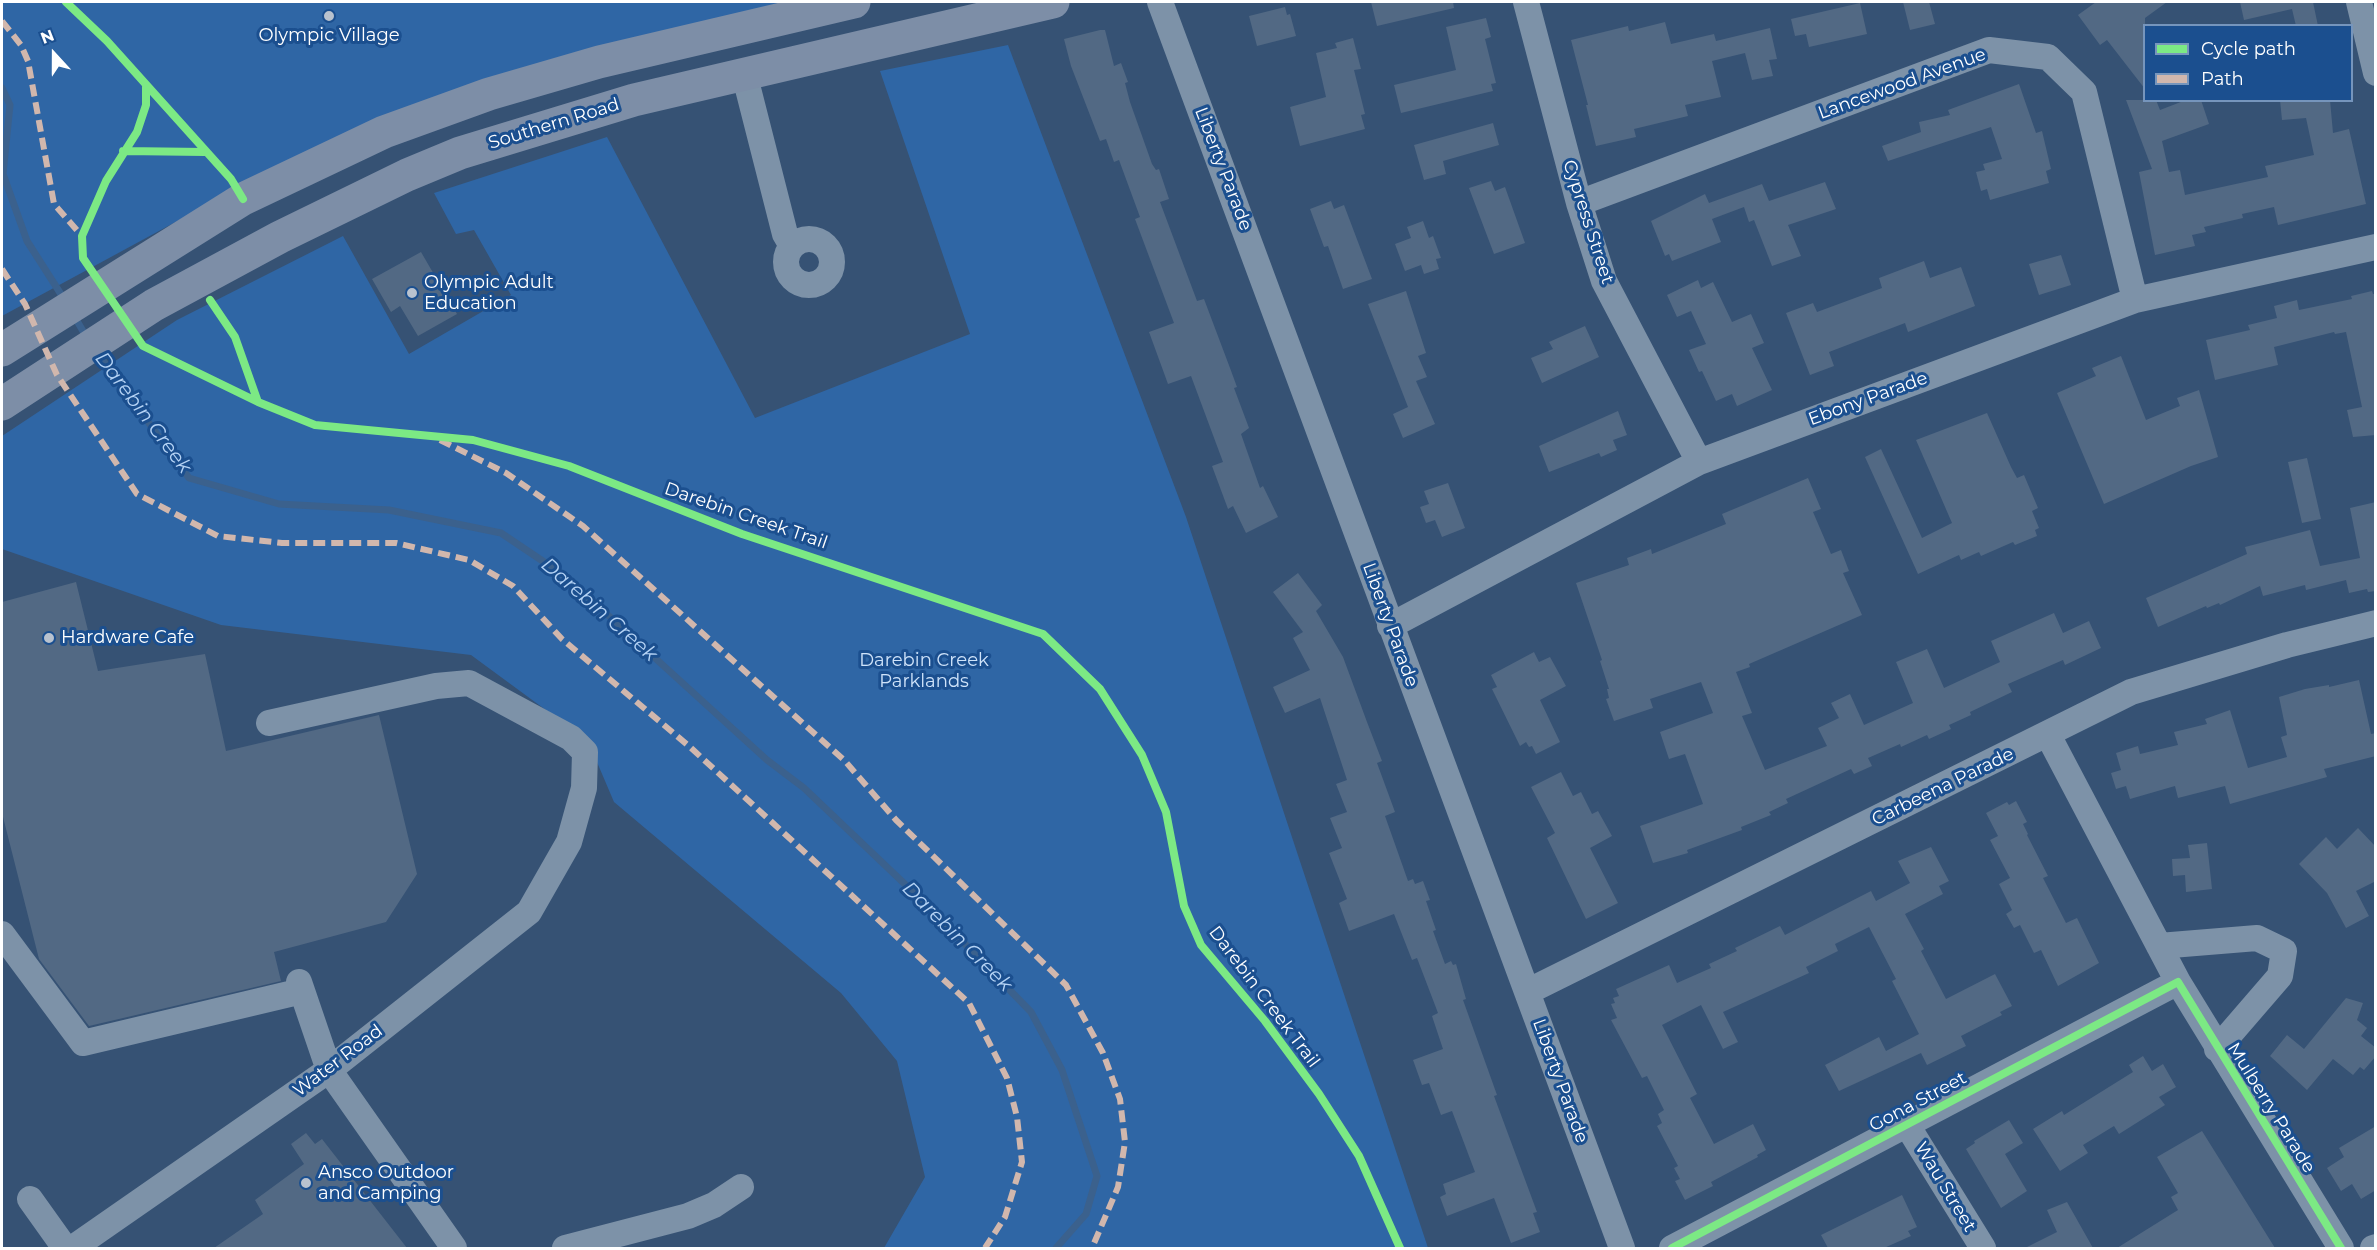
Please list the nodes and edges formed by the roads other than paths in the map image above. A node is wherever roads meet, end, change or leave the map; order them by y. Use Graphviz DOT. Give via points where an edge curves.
graph roads {
  1 [pos="854,2"];
  2 [pos="1053,2"];
  3 [pos="1160,2"];
  4 [pos="1526,2"];
  5 [pos="2360,2"];
  6 [pos="744,73"];
  7 [pos="2376,73"];
  8 [pos="1579,203"];
  9 [pos="792,246"];
  10 [pos="2376,247"];
  11 [pos="2135,300"];
  12 [pos="7,346"];
  13 [pos="2,404"];
  14 [pos="1699,462"];
  15 [pos="2376,623"];
  16 [pos="1390,626"];
  17 [pos="269,723"];
  18 [pos="2049,735"];
  19 [pos="2,934"];
  20 [pos="2159,946"];
  21 [pos="2178,982"];
  22 [pos="1527,993"];
  23 [pos="2217,1048"];
  24 [pos="329,1070"];
  25 [pos="1908,1125"];
  26 [pos="741,1187"];
  27 [pos="30,1199"];
  28 [pos="64,1248"];
  29 [pos="73,1248"];
  30 [pos="454,1248"];
  31 [pos="566,1248"];
  32 [pos="1622,1248"];
  33 [pos="1672,1248"];
  34 [pos="1983,1248"];
  35 [pos="2341,1248"];
  1 -- 12 [label="main road" via="599,62 489,94 395,128 243,199"];
  2 -- 6 [label="main road, Southern Road"];
  3 -- 16 [label="street, Liberty Parade"];
  4 -- 8 [label="street, Cypress Street"];
  5 -- 7 [label="street"];
  6 -- 9 [label="street" via="784,231"];
  6 -- 13 [label="main road, Southern Road" via="634,100 460,153 407,175 154,305"];
  8 -- 11 [label="street, Lancewood Avenue" via="1989,50 2049,57 2084,92"];
  8 -- 14 [label="street, Cypress Street" via="1604,281"];
  10 -- 11 [label="street, Ebony Parade"];
  11 -- 14 [label="street, Ebony Parade"];
  14 -- 16 [label="street, Ebony Parade"];
  15 -- 18 [label="street, Carbeena Parade" via="2130,692"];
  16 -- 22 [label="street, Liberty Parade"];
  17 -- 24 [label="street, Water Road" via="436,686 469,683 571,738 585,752 584,788 569,842 529,912"];
  18 -- 20 [label="street, Mulberry Parade"];
  18 -- 22 [label="street, Carbeena Parade"];
  19 -- 24 [label="street" via="83,1043 300,986"];
  20 -- 21 [label="street, Mulberry Parade"];
  20 -- 23 [label="street" via="2257,938 2284,951 2280,976"];
  21 -- 23 [label="street, Mulberry Parade"];
  21 -- 25 [label="street, Gona Street"];
  22 -- 32 [label="street, Liberty Parade"];
  23 -- 35 [label="street, Mulberry Parade"];
  24 -- 29 [label="street, Water Road"];
  24 -- 30 [label="street"];
  25 -- 33 [label="street, Gona Street"];
  25 -- 34 [label="street, Wau Street"];
  26 -- 31 [label="street" via="688,1216"];
  27 -- 28 [label="street"];
}
